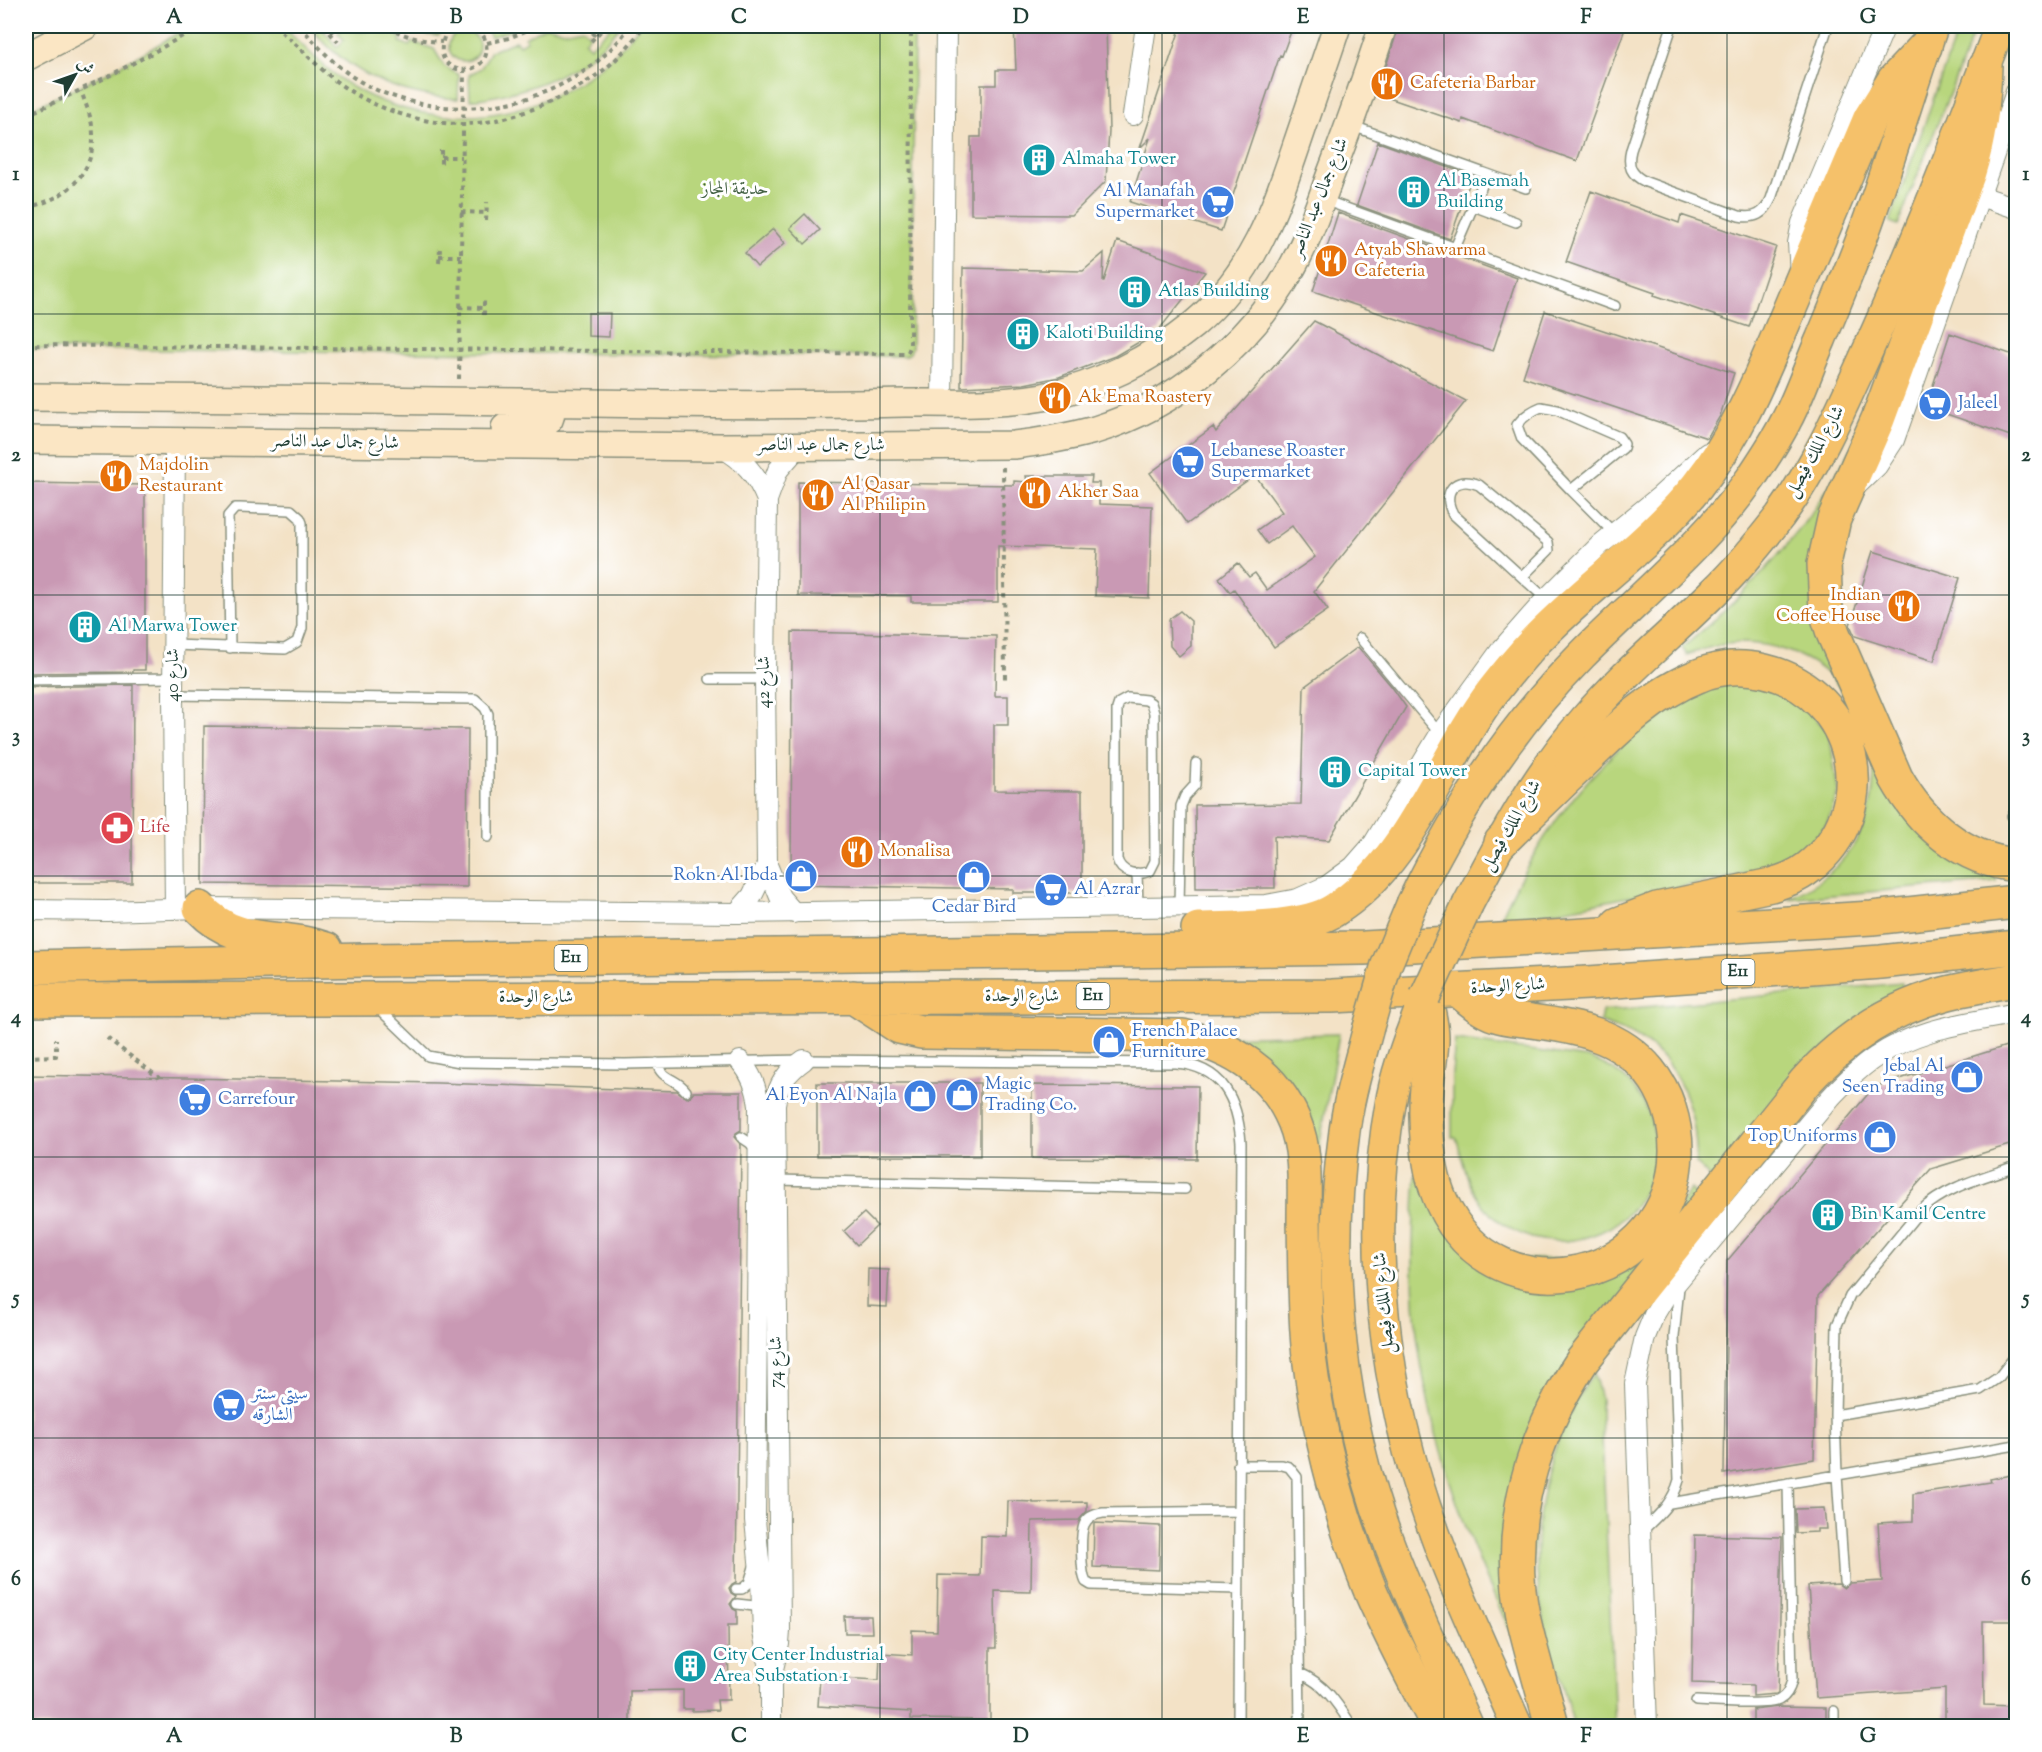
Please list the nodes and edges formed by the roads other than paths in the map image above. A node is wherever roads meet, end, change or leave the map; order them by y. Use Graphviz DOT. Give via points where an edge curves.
graph roads {
  1 [pos="85,26"];
  2 [pos="946,26"];
  3 [pos="1146,26"];
  4 [pos="1337,26"];
  5 [pos="1364,26"];
  6 [pos="1383,26"];
  7 [pos="1672,26"];
  8 [pos="1828,26"];
  9 [pos="1885,26"];
  10 [pos="2000,26"];
  11 [pos="1929,36"];
  12 [pos="26,57"];
  13 [pos="1985,66"];
  14 [pos="1363,85"];
  15 [pos="2016,92"];
  16 [pos="1133,115"];
  17 [pos="1349,124"];
  18 [pos="1487,174"];
  19 [pos="1526,188"];
  20 [pos="1980,196"];
  21 [pos="1322,199"];
  22 [pos="1473,206"];
  23 [pos="2016,208"];
  24 [pos="1516,222"];
  25 [pos="1455,248"];
  26 [pos="1801,283"];
  27 [pos="1615,306"];
  28 [pos="26,397"];
  29 [pos="546,402"];
  30 [pos="942,403"];
  31 [pos="773,405"];
  32 [pos="1736,427"];
  33 [pos="26,440"];
  34 [pos="175,442"];
  35 [pos="425,444"];
  36 [pos="679,446"];
  37 [pos="799,446"];
  38 [pos="720,447"];
  39 [pos="1571,490"];
  40 [pos="1843,498"];
  41 [pos="767,500"];
  42 [pos="1614,533"];
  43 [pos="1522,577"];
  44 [pos="1546,599"];
  45 [pos="1360,638"];
  46 [pos="174,645"];
  47 [pos="230,648"];
  48 [pos="710,679"];
  49 [pos="765,679"];
  50 [pos="26,680"];
  51 [pos="173,687"];
  52 [pos="1440,734"];
  53 [pos="1196,763"];
  54 [pos="488,837"];
  55 [pos="1501,842"];
  56 [pos="767,865"];
  57 [pos="2016,865"];
  58 [pos="1137,873"];
  59 [pos="2016,902"];
  60 [pos="1138,906"];
  61 [pos="1179,906"];
  62 [pos="188,908"];
  63 [pos="26,910"];
  64 [pos="737,913"];
  65 [pos="794,913"];
  66 [pos="1592,935"];
  67 [pos="2016,947"];
  68 [pos="1117,952"];
  69 [pos="365,960"];
  70 [pos="26,967"];
  71 [pos="2016,980"];
  72 [pos="1458,990"];
  73 [pos="853,997"];
  74 [pos="1425,997"];
  75 [pos="369,999"];
  76 [pos="26,1000"];
  77 [pos="2016,1013"];
  78 [pos="804,1060"];
  79 [pos="740,1061"];
  80 [pos="657,1063"];
  81 [pos="686,1091"];
  82 [pos="741,1137"];
  83 [pos="758,1152"];
  84 [pos="2016,1166"];
  85 [pos="776,1180"];
  86 [pos="1185,1189"];
  87 [pos="1681,1276"];
  88 [pos="2016,1355"];
  89 [pos="1835,1415"];
  90 [pos="2016,1445"];
  91 [pos="1238,1465"];
  92 [pos="1837,1475"];
  93 [pos="1788,1484"];
  94 [pos="1670,1503"];
  95 [pos="1239,1511"];
  96 [pos="1639,1533"];
  97 [pos="758,1553"];
  98 [pos="1844,1581"];
  99 [pos="736,1589"];
  100 [pos="1238,1589"];
  101 [pos="736,1604"];
  102 [pos="771,1609"];
  103 [pos="1300,1673"];
  104 [pos="1696,1701"];
  105 [pos="1834,1710"];
  106 [pos="771,1726"];
  107 [pos="1238,1726"];
  108 [pos="1300,1726"];
  109 [pos="1352,1726"];
  110 [pos="1438,1726"];
  111 [pos="1468,1726"];
  112 [pos="1517,1726"];
  113 [pos="1552,1726"];
  114 [pos="1647,1726"];
  115 [pos="1834,1726"];
  1 -- 12 [label="street"];
  2 -- 30 [label="street"];
  3 -- 16 [label="street"];
  4 -- 30 [label="street" via="1271,219 1251,257 1196,322 1162,348 1085,385 1023,400"];
  5 -- 14 [label="street" via="1355,60"];
  6 -- 14 [label="street, شارع جمال عبد الناصر"];
  7 -- 8 [label="lane" via="1628,160 1630,170 1646,182 1749,218 1767,208"];
  9 -- 26 [label="street" via="1802,223 1798,243"];
  10 -- 13 [label="main road, شارع الملك فيصل"];
  11 -- 26 [label="highway" via="1870,118"];
  11 -- 111 [label="main road, bridge" via="1870,215 1787,420 1708,533 1546,693 1482,776 1454,820 1412,903 1386,966 1368,1029 1344,1134 1338,1194 1336,1254 1346,1376 1372,1494 1392,1551"];
  13 -- 40 [label="highway" via="1980,136 1965,185 1871,435"];
  13 -- 55 [label="main road, شارع الملك فيصل" via="1889,303 1833,426 1800,485 1739,566 1585,718 1537,782"];
  14 -- 17 [label="street, شارع جمال عبد الناصر"];
  15 -- 20 [label="street"];
  17 -- 18 [label="lane"];
  17 -- 21 [label="street, شارع جمال عبد الناصر"];
  18 -- 19 [label="lane"];
  18 -- 22 [label="lane"];
  20 -- 23 [label="street"];
  20 -- 40 [label="street" via="1893,440 1877,466"];
  21 -- 25 [label="lane"];
  21 -- 37 [label="street, شارع جمال عبد الناصر" via="1289,274 1266,309 1207,369 1136,414 1056,440 1003,446"];
  22 -- 24 [label="lane"];
  22 -- 25 [label="lane"];
  25 -- 27 [label="lane"];
  26 -- 32 [label="highway"];
  28 -- 29 [label="street"];
  29 -- 31 [label="street"];
  29 -- 35 [label="street" via="550,415 542,426 447,429"];
  30 -- 31 [label="street"];
  31 -- 36 [label="street" via="768,414 759,418 676,423 671,431 672,440"];
  32 -- 42 [label="street"];
  32 -- 68 [label="highway" via="1676,511 1560,616 1513,666 1472,721 1392,857 1352,898 1315,920 1154,934"];
  33 -- 34 [label="street, شارع جمال عبد الناصر"];
  34 -- 35 [label="street, شارع جمال عبد الناصر"];
  34 -- 46 [label="street, شارع 40"];
  35 -- 36 [label="street, شارع جمال عبد الناصر"];
  36 -- 38 [label="street, شارع جمال عبد الناصر"];
  37 -- 38 [label="street, شارع جمال عبد الناصر"];
  37 -- 41 [label="street, شارع 42" via="778,470"];
  38 -- 41 [label="street, شارع 42" via="749,468"];
  39 -- 39 [label="lane" via="1620,452 1622,440 1557,410 1534,410 1517,425 1518,432"];
  39 -- 42 [label="lane"];
  40 -- 57 [label="highway" via="1826,553 1826,611 1896,778 1920,813 1952,842 1991,860"];
  41 -- 49 [label="street, شارع 42"];
  42 -- 44 [label="street"];
  43 -- 43 [label="lane" via="1453,514 1447,504 1449,492 1456,484 1468,480 1479,485 1548,542 1546,553"];
  43 -- 44 [label="lane"];
  44 -- 52 [label="street" via="1501,650"];
  45 -- 52 [label="lane"];
  46 -- 47 [label="lane"];
  46 -- 51 [label="street, شارع 40"];
  47 -- 47 [label="lane" via="285,650 301,636 302,523 291,510 235,508 228,516"];
  48 -- 49 [label="lane"];
  49 -- 56 [label="street, شارع 42"];
  50 -- 51 [label="lane"];
  51 -- 54 [label="lane" via="475,699 488,714"];
  51 -- 62 [label="street, شارع 40"];
  52 -- 61 [label="street" via="1374,843 1353,867 1327,886 1298,899 1266,905"];
  53 -- 61 [label="lane" via="1195,784 1181,806"];
  55 -- 66 [label="highway" via="1631,719 1665,693 1700,675 1738,668 1758,669 1809,691 1823,704 1843,735 1852,770 1852,789 1843,826 1821,858 1789,879 1657,909"];
  55 -- 74 [label="main road, شارع الملك فيصل, bridge"];
  56 -- 64 [label="street, شارع 42" via="752,896"];
  56 -- 65 [label="street, شارع 42" via="780,897"];
  58 -- 58 [label="lane" via="1150,871 1155,861 1154,713 1146,700 1128,699 1119,703 1117,709 1118,859 1126,872"];
  58 -- 60 [label="lane"];
  59 -- 66 [label="highway, E11" via="1872,918"];
  60 -- 61 [label="street"];
  60 -- 65 [label="street"];
  62 -- 63 [label="street"];
  62 -- 64 [label="street"];
  62 -- 69 [label="highway" via="242,935 297,940"];
  64 -- 65 [label="street"];
  66 -- 68 [label="highway, E11" via="1364,948"];
  67 -- 72 [label="highway, شارع الوحدة / E11" via="1881,962"];
  68 -- 69 [label="highway, E11"];
  69 -- 70 [label="highway, E11"];
  71 -- 113 [label="highway" via="1914,1004 1878,1021 1833,1054 1804,1082 1566,1386 1551,1412 1530,1468 1518,1557 1523,1616"];
  72 -- 73 [label="highway, شارع الوحدة / E11" via="1320,996"];
  72 -- 74 [label="highway" via="1498,1016 1571,1027 1606,1037 1636,1057 1660,1087 1674,1122 1673,1178 1661,1212 1651,1226 1610,1261 1568,1274 1524,1272 1489,1258 1449,1218 1435,1183 1430,1155 1426,1114 1432,1038"];
  73 -- 75 [label="highway, شارع الوحدة / E11"];
  73 -- 110 [label="highway" via="899,1027 921,1032 1184,1036 1229,1051 1268,1080 1294,1120 1301,1143 1305,1306 1314,1394 1326,1452 1353,1547 1392,1638"];
  74 -- 112 [label="main road, شارع الملك فيصل" via="1402,1056 1384,1154 1379,1222 1388,1340 1400,1413 1435,1535"];
  75 -- 76 [label="highway, شارع الوحدة / E11"];
  75 -- 80 [label="lane" via="428,1056 438,1059"];
  77 -- 87 [label="street" via="1934,1030 1877,1056 1831,1096"];
  78 -- 79 [label="lane"];
  78 -- 85 [label="street, شارع 74" via="785,1076 777,1095"];
  78 -- 91 [label="lane" via="1175,1063 1203,1070 1218,1080 1237,1110 1241,1143"];
  79 -- 80 [label="lane"];
  79 -- 83 [label="street, شارع 74" via="757,1094"];
  80 -- 81 [label="lane" via="666,1078"];
  82 -- 83 [label="lane"];
  83 -- 97 [label="street, شارع 74"];
  84 -- 89 [label="lane" via="1951,1188 1929,1203 1850,1296 1836,1336"];
  85 -- 86 [label="lane"];
  85 -- 102 [label="street, شارع 74"];
  87 -- 94 [label="lane" via="1674,1337 1679,1480"];
  87 -- 96 [label="street" via="1654,1315 1638,1360 1635,1384"];
  88 -- 89 [label="lane" via="1999,1377 1980,1390"];
  89 -- 92 [label="lane"];
  90 -- 92 [label="lane"];
  91 -- 95 [label="lane"];
  91 -- 103 [label="lane" via="1282,1465 1297,1477"];
  92 -- 93 [label="lane"];
  92 -- 98 [label="lane"];
  93 -- 94 [label="lane"];
  93 -- 104 [label="lane" via="1790,1688 1773,1702"];
  94 -- 96 [label="lane"];
  95 -- 100 [label="lane"];
  95 -- 100 [label="lane" via="1091,1515 1084,1525 1082,1571 1091,1584"];
  96 -- 114 [label="street"];
  97 -- 99 [label="lane" via="749,1583"];
  97 -- 102 [label="street, شارع 74"];
  100 -- 107 [label="lane"];
  101 -- 102 [label="lane"];
  102 -- 106 [label="street, شارع 74" via="779,1644 771,1674"];
  103 -- 108 [label="lane"];
  103 -- 109 [label="lane" via="1331,1694"];
  105 -- 115 [label="lane"];
}
